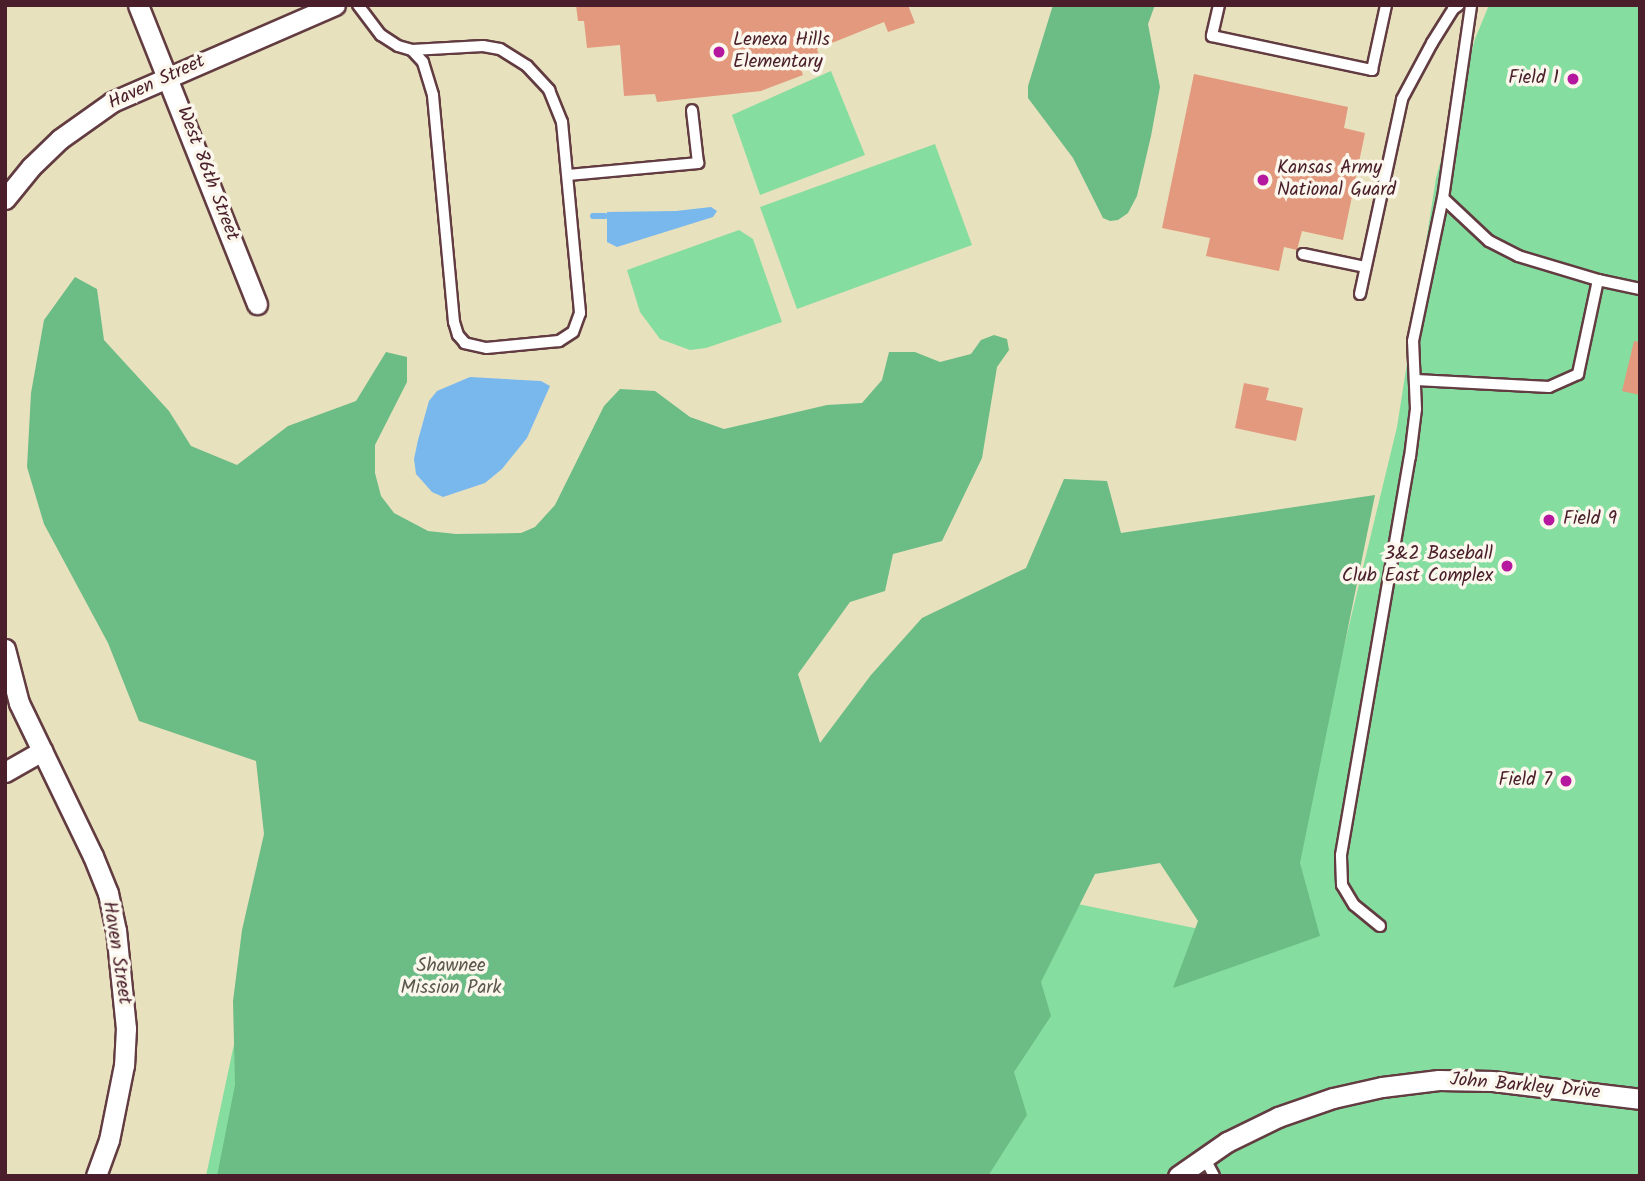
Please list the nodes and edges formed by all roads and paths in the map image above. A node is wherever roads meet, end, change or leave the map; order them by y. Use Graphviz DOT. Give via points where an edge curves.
graph roads {
  1 [pos="138,5"];
  2 [pos="335,5"];
  3 [pos="358,5"];
  4 [pos="1219,5"];
  5 [pos="1386,5"];
  6 [pos="1459,5"];
  7 [pos="1471,5"];
  8 [pos="412,50"];
  9 [pos="169,75"];
  10 [pos="692,110"];
  11 [pos="568,176"];
  12 [pos="1443,198"];
  13 [pos="5,199"];
  14 [pos="1303,254"];
  15 [pos="1365,267"];
  16 [pos="1598,280"];
  17 [pos="1640,289"];
  18 [pos="1360,294"];
  19 [pos="257,304"];
  20 [pos="1416,380"];
  21 [pos="5,649"];
  22 [pos="12,696"];
  23 [pos="42,751"];
  24 [pos="5,772"];
  25 [pos="1380,926"];
  26 [pos="1640,1099"];
  27 [pos="1204,1157"];
  28 [pos="96,1176"];
  29 [pos="1178,1176"];
  30 [pos="1214,1176"];
  1 -- 9 [label="street, West 86th Street"];
  2 -- 9 [label="street, Haven Street"];
  3 -- 8 [label="lane" via="381,35"];
  4 -- 5 [label="lane" via="1212,36 1372,69"];
  6 -- 15 [label="lane" via="1402,99"];
  7 -- 12 [label="lane"];
  8 -- 11 [label="lane" via="483,46 527,66 549,90 557,107"];
  8 -- 11 [label="lane" via="431,81 454,322 466,343 486,348 525,345 559,341 573,332 580,313"];
  9 -- 13 [label="street, Haven Street" via="85,119 31,167"];
  9 -- 19 [label="street, West 86th Street"];
  10 -- 11 [label="lane" via="698,163"];
  12 -- 16 [label="lane" via="1489,241 1518,256"];
  12 -- 20 [label="lane" via="1413,341"];
  14 -- 15 [label="lane"];
  15 -- 18 [label="lane"];
  16 -- 17 [label="lane"];
  16 -- 20 [label="lane" via="1578,374 1549,387"];
  20 -- 25 [label="lane" via="1410,457 1341,856 1342,885 1354,905"];
  21 -- 22 [label="street, Haven Street"];
  22 -- 23 [label="street, Haven Street"];
  23 -- 24 [label="street"];
  23 -- 28 [label="street, Haven Street" via="108,893 122,968 124,1065 109,1140"];
  26 -- 27 [label="street, John Barkley Drive" via="1492,1081 1439,1080 1382,1087 1278,1117"];
  27 -- 29 [label="street, John Barkley Drive"];
  27 -- 30 [label="lane"];
}
